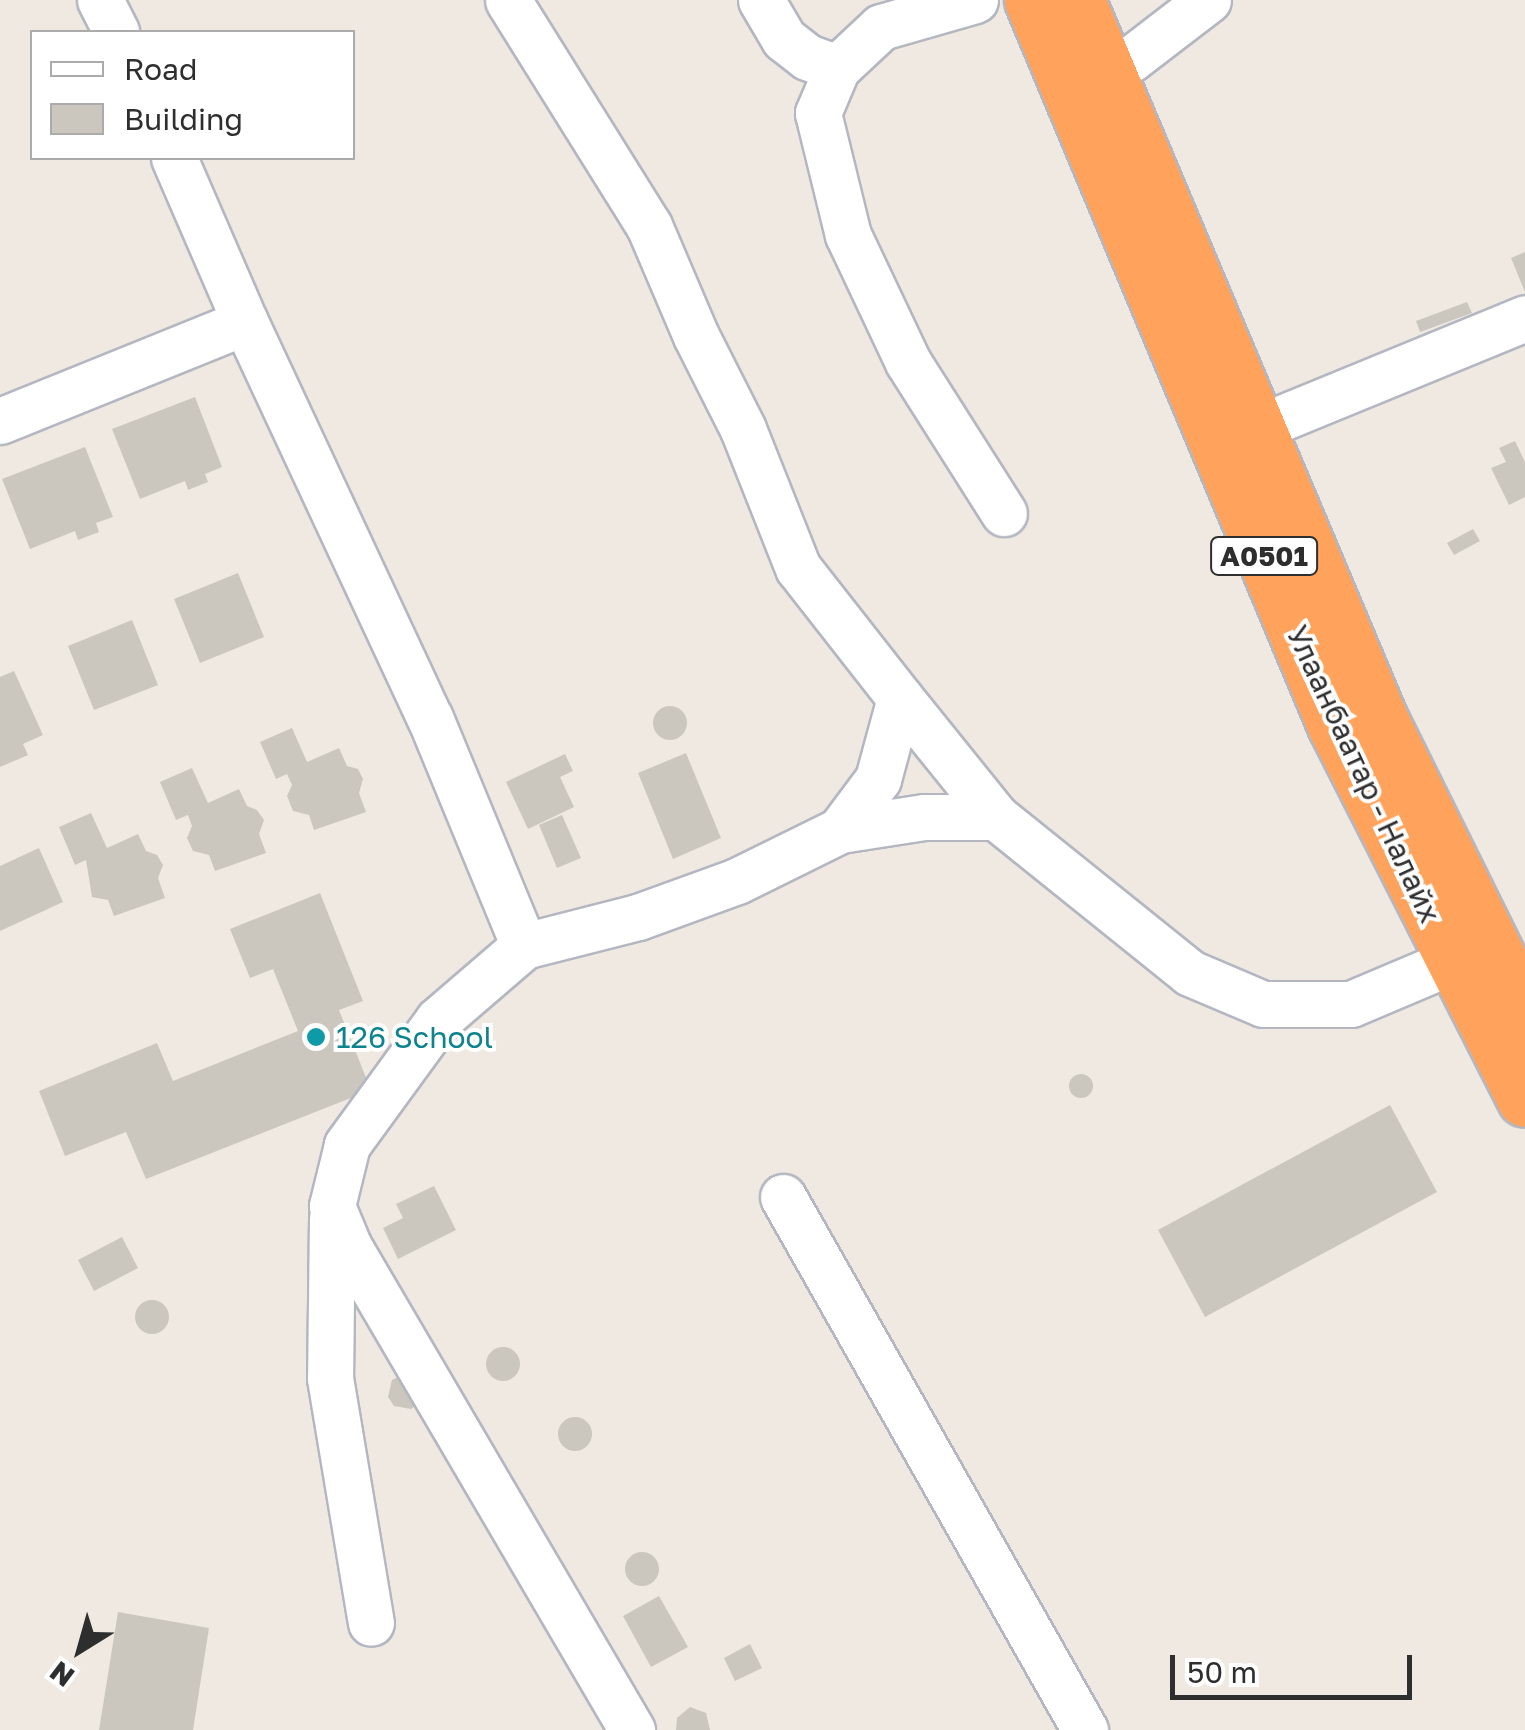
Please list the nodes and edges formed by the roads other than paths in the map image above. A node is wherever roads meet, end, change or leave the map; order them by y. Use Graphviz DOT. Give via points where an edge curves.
graph roads {
  1 [pos="100,0"];
  2 [pos="508,0"];
  3 [pos="761,0"];
  4 [pos="975,0"];
  5 [pos="1032,0"];
  6 [pos="1077,0"];
  7 [pos="1208,0"];
  8 [pos="115,30"];
  9 [pos="838,68"];
  10 [pos="1104,70"];
  11 [pos="175,160"];
  12 [pos="1525,318"];
  13 [pos="245,322"];
  14 [pos="0,422"];
  15 [pos="1254,429"];
  16 [pos="1004,513"];
  17 [pos="900,698"];
  18 [pos="996,817"];
  19 [pos="840,830"];
  20 [pos="524,946"];
  21 [pos="1453,961"];
  22 [pos="1525,1012"];
  23 [pos="1525,1099"];
  24 [pos="784,1198"];
  25 [pos="332,1206"];
  26 [pos="371,1623"];
  27 [pos="632,1730"];
  28 [pos="1085,1730"];
  1 -- 8 [label="street"];
  2 -- 17 [label="street" via="649,226 743,429 798,568"];
  3 -- 9 [label="street" via="784,38 806,58"];
  4 -- 9 [label="street" via="881,27"];
  5 -- 21 [label="highway, Улаанбаатар - Налайх / A0501" via="1334,725"];
  6 -- 10 [label="highway, Улаанбаатар - Налайх / A0501"];
  7 -- 10 [label="street" via="1131,59"];
  9 -- 16 [label="street" via="818,114 848,235 908,362"];
  10 -- 15 [label="highway, Улаанбаатар - Налайх / A0501"];
  11 -- 13 [label="street"];
  12 -- 15 [label="street"];
  13 -- 14 [label="street"];
  13 -- 20 [label="street" via="430,718"];
  15 -- 22 [label="highway, Улаанбаатар - Налайх / A0501" via="1379,718"];
  17 -- 18 [label="street"];
  17 -- 19 [label="street" via="878,779"];
  18 -- 19 [label="street"];
  18 -- 21 [label="street" via="1190,972 1263,1004 1351,1004"];
  19 -- 20 [label="street" via="737,881 638,917"];
  20 -- 25 [label="street" via="438,1020 347,1146"];
  21 -- 23 [label="highway, Улаанбаатар - Налайх / A0501"];
  24 -- 28 [label="street"];
  25 -- 26 [label="street" via="330,1378"];
  25 -- 27 [label="street" via="349,1247"];
}
